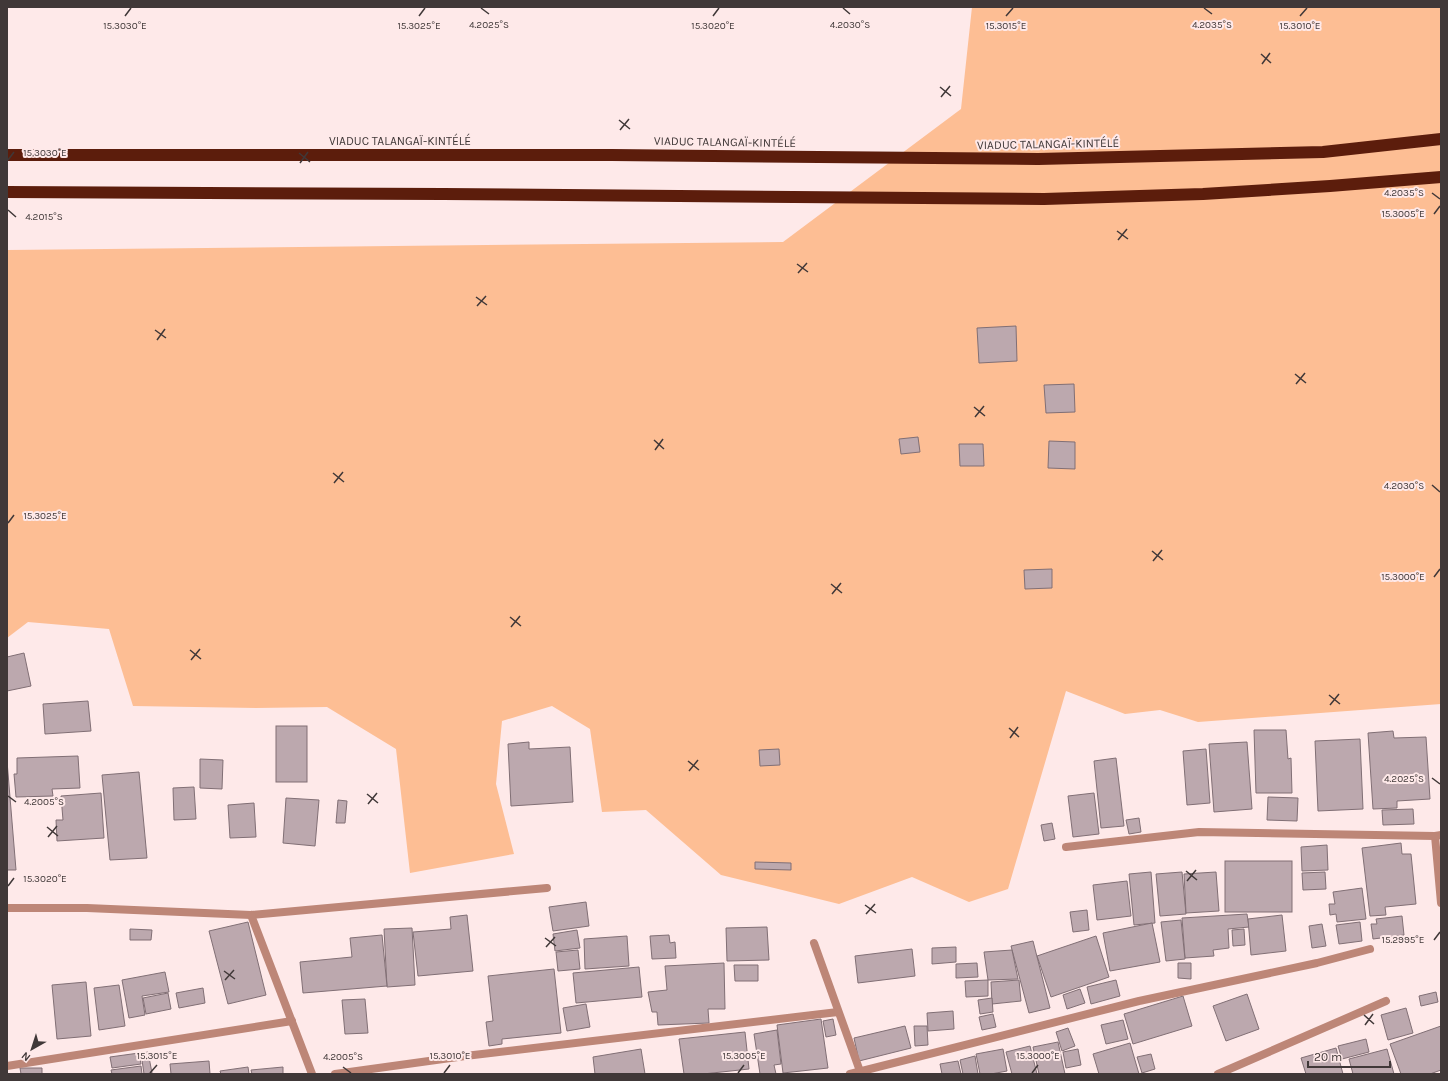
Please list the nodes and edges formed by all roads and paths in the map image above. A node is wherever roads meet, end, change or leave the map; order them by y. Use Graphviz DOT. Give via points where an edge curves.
graph roads {
  1 [pos="1441,139"];
  2 [pos="7,155"];
  3 [pos="1441,177"];
  4 [pos="7,192"];
  5 [pos="1438,835"];
  6 [pos="1066,847"];
  7 [pos="547,888"];
  8 [pos="1441,903"];
  9 [pos="7,908"];
  10 [pos="251,915"];
  11 [pos="814,943"];
  12 [pos="1370,949"];
  13 [pos="1386,1001"];
  14 [pos="838,1012"];
  15 [pos="292,1021"];
  16 [pos="7,1066"];
  17 [pos="861,1073"];
  18 [pos="312,1074"];
  19 [pos="335,1074"];
  20 [pos="850,1074"];
  21 [pos="1218,1074"];
  1 -- 2 [label="highway, VIADUC TALANGAÏ-KINTÉLÉ" via="1323,152 1038,159 612,155"];
  3 -- 4 [label="highway" via="1203,194 1044,199"];
  5 -- 6 [label="street" via="1199,832"];
  5 -- 8 [label="street"];
  7 -- 10 [label="street"];
  9 -- 10 [label="street" via="87,908"];
  10 -- 15 [label="street"];
  11 -- 14 [label="street"];
  12 -- 17 [label="street" via="1317,963 1139,1001"];
  13 -- 21 [label="street"];
  14 -- 17 [label="street"];
  14 -- 19 [label="street"];
  15 -- 16 [label="street"];
  15 -- 18 [label="street"];
  17 -- 20 [label="street"];
}
